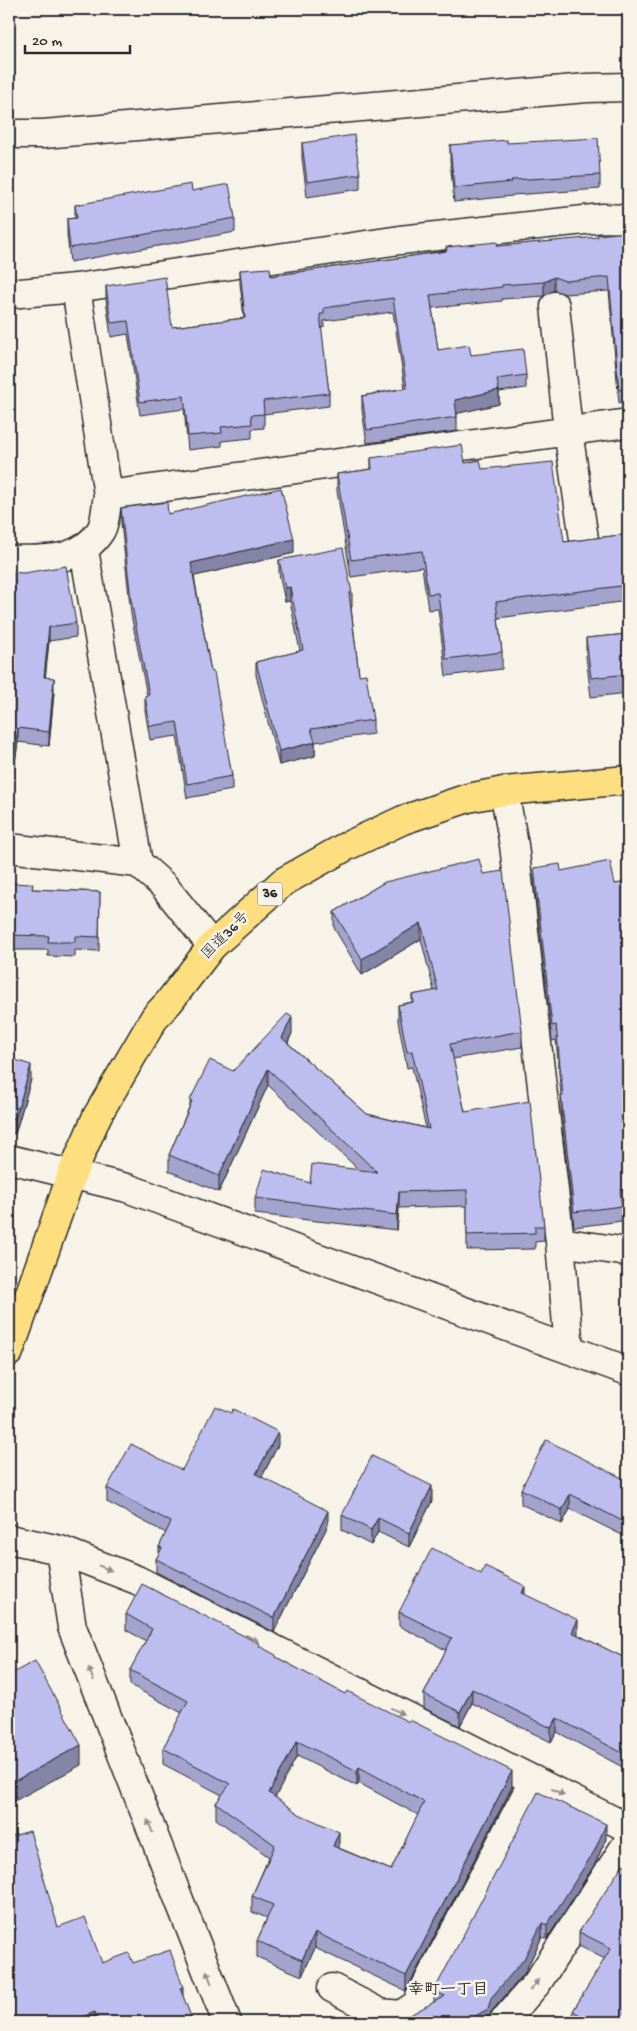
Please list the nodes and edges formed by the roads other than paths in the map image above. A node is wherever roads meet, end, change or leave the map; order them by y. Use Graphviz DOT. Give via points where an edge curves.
graph roads {
  1 [pos="628,87"];
  2 [pos="9,134"];
  3 [pos="628,219"];
  4 [pos="76,288"];
  5 [pos="9,294"];
  6 [pos="555,306"];
  7 [pos="628,423"];
  8 [pos="568,431"];
  9 [pos="108,495"];
  10 [pos="584,539"];
  11 [pos="84,550"];
  12 [pos="9,560"];
  13 [pos="628,780"];
  14 [pos="504,791"];
  15 [pos="9,848"];
  16 [pos="138,863"];
  17 [pos="212,946"];
  18 [pos="9,1159"];
  19 [pos="72,1174"];
  20 [pos="560,1242"];
  21 [pos="628,1252"];
  22 [pos="16,1310"];
  23 [pos="570,1349"];
  24 [pos="9,1352"];
  25 [pos="628,1371"];
  26 [pos="9,1539"];
  27 [pos="60,1550"];
  28 [pos="534,1780"];
  29 [pos="628,1828"];
  30 [pos="628,1842"];
  31 [pos="332,1988"];
  32 [pos="227,2022"];
  33 [pos="502,2022"];
  1 -- 2 [label="street" via="43,134"];
  3 -- 4 [label="street" via="603,218 400,240"];
  4 -- 5 [label="street"];
  4 -- 9 [label="street"];
  6 -- 8 [label="street"];
  7 -- 8 [label="street"];
  8 -- 9 [label="street"];
  8 -- 10 [label="street"];
  9 -- 11 [label="street" via="102,529"];
  11 -- 12 [label="street" via="57,558"];
  11 -- 16 [label="street"];
  13 -- 14 [label="highway, 国道36号 / 36"];
  14 -- 17 [label="highway, 国道36号 / 36" via="468,798 403,820 345,847 283,882"];
  14 -- 20 [label="street" via="514,845"];
  15 -- 16 [label="street"];
  16 -- 17 [label="street" via="164,886"];
  17 -- 19 [label="highway, 国道36号 / 36" via="155,1017 97,1116"];
  18 -- 19 [label="street"];
  19 -- 22 [label="highway, 国道36号 / 36" via="39,1267"];
  19 -- 23 [label="street" via="127,1188"];
  20 -- 21 [label="street"];
  20 -- 23 [label="street"];
  22 -- 24 [label="highway, 国道36号 / 36"];
  23 -- 25 [label="street"];
  26 -- 27 [label="street"];
  27 -- 28 [label="street, one-way" via="137,1580"];
  32 -- 27 [label="street, one-way" via="72,1627"];
  28 -- 29 [label="street, one-way"];
  28 -- 31 [label="street" via="416,2005 401,2015 380,2013"];
  33 -- 30 [label="street, one-way" via="537,1983"];
}
